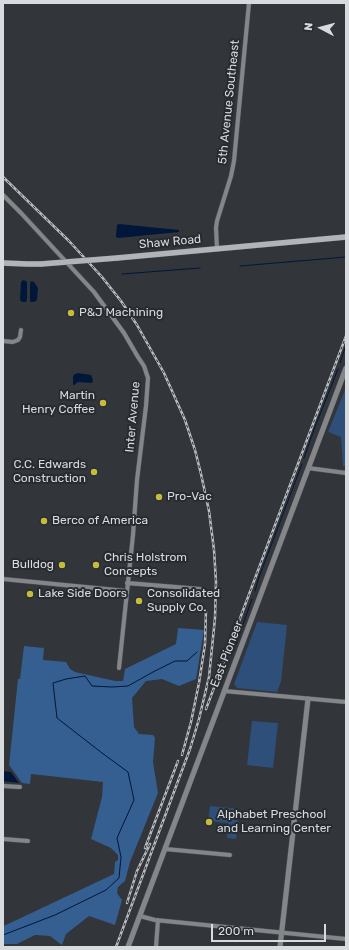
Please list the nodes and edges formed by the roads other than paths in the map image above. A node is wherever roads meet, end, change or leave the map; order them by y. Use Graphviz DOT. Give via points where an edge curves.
graph roads {
  1 [pos="249,3"];
  2 [pos="3,195"];
  3 [pos="344,237"];
  4 [pos="217,249"];
  5 [pos="3,263"];
  6 [pos="21,330"];
  7 [pos="3,341"];
  8 [pos="346,368"];
  9 [pos="308,468"];
  10 [pos="346,473"];
  11 [pos="3,578"];
  12 [pos="127,583"];
  13 [pos="200,589"];
  14 [pos="126,591"];
  15 [pos="118,668"];
  16 [pos="224,691"];
  17 [pos="308,699"];
  18 [pos="346,702"];
  19 [pos="3,786"];
  20 [pos="20,787"];
  21 [pos="3,839"];
  22 [pos="28,841"];
  23 [pos="165,849"];
  24 [pos="230,855"];
  25 [pos="140,916"];
  26 [pos="158,920"];
  27 [pos="282,933"];
  28 [pos="346,939"];
  29 [pos="128,947"];
  30 [pos="156,947"];
  31 [pos="280,947"];
  1 -- 4 [label="street, 5th Avenue Southeast" via="234,161 217,221"];
  2 -- 12 [label="street, Inter Avenue" via="94,292 146,371 146,406"];
  3 -- 4 [label="main road, Shaw Road"];
  4 -- 5 [label="main road, Shaw Road, bridge" via="41,264"];
  6 -- 7 [label="street" via="18,340"];
  8 -- 9 [label="street, East Pioneer"];
  9 -- 10 [label="street"];
  9 -- 16 [label="street, East Pioneer"];
  11 -- 14 [label="street"];
  12 -- 13 [label="street"];
  12 -- 14 [label="street, Inter Avenue"];
  14 -- 15 [label="street, Inter Avenue"];
  16 -- 17 [label="street"];
  16 -- 23 [label="street, East Pioneer"];
  17 -- 18 [label="street"];
  17 -- 27 [label="street"];
  19 -- 20 [label="street"];
  21 -- 22 [label="street"];
  23 -- 24 [label="street"];
  23 -- 25 [label="street, East Pioneer"];
  25 -- 26 [label="street"];
  25 -- 29 [label="street, East Pioneer"];
  26 -- 27 [label="street"];
  26 -- 30 [label="street"];
  27 -- 28 [label="street"];
  27 -- 31 [label="street"];
}
